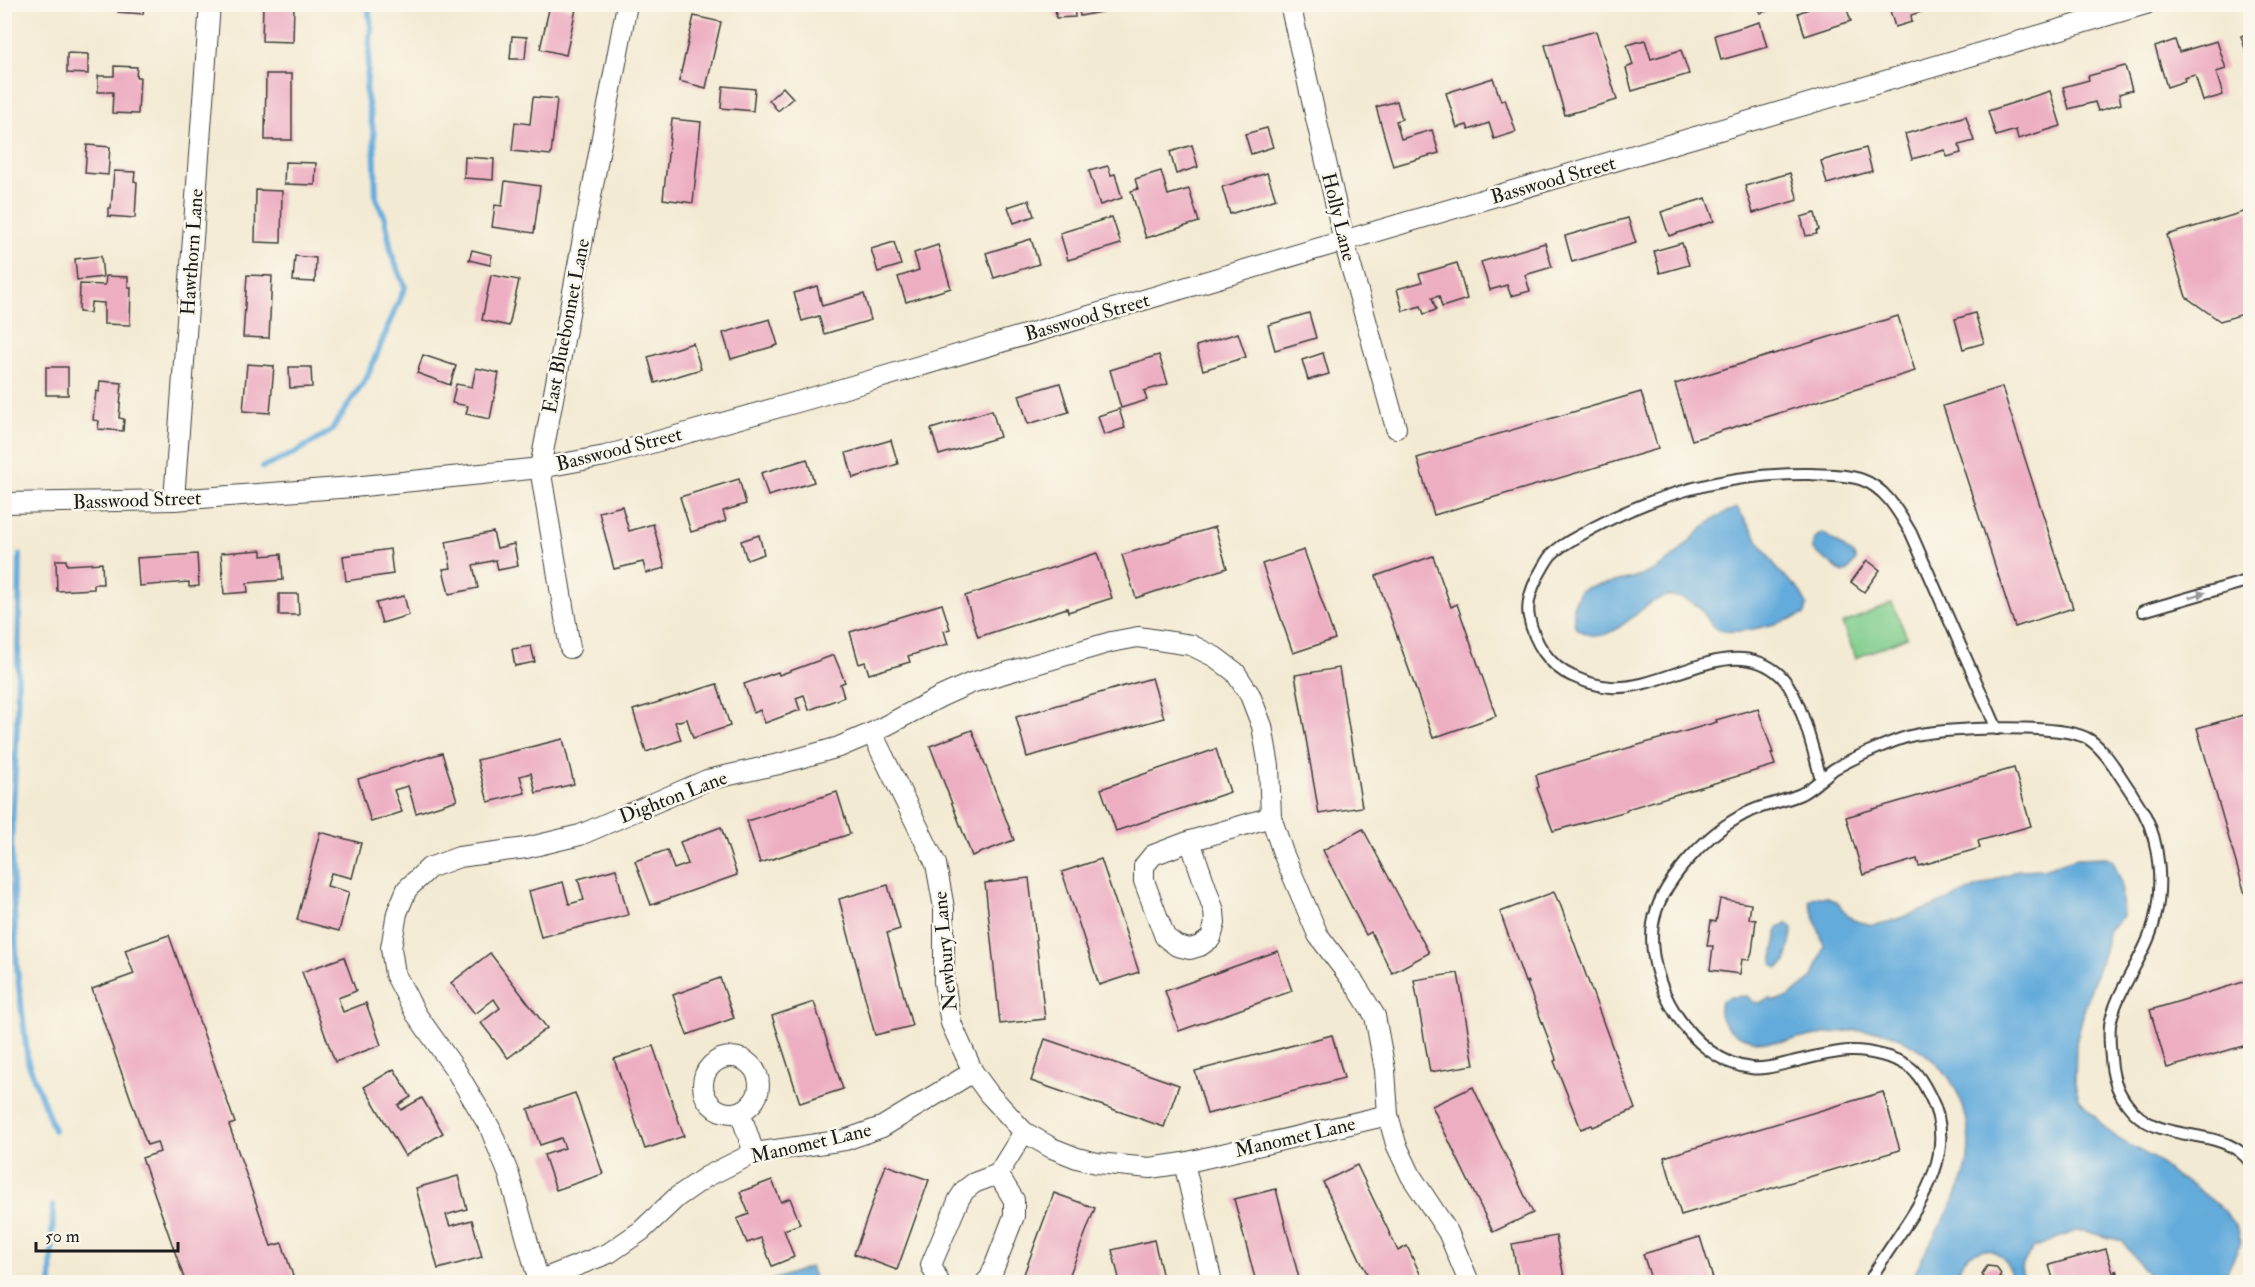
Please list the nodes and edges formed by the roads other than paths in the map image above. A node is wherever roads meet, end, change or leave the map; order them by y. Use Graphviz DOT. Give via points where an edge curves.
graph roads {
  1 [pos="210,4"];
  2 [pos="627,4"];
  3 [pos="1290,4"];
  4 [pos="2146,4"];
  5 [pos="2096,12"];
  6 [pos="1344,241"];
  7 [pos="1396,428"];
  8 [pos="540,468"];
  9 [pos="174,500"];
  10 [pos="4,503"];
  11 [pos="2250,580"];
  12 [pos="2143,611"];
  13 [pos="570,648"];
  14 [pos="1997,729"];
  15 [pos="872,733"];
  16 [pos="1821,779"];
  17 [pos="1271,817"];
  18 [pos="1190,841"];
  19 [pos="973,1072"];
  20 [pos="740,1112"];
  21 [pos="1388,1115"];
  22 [pos="1024,1132"];
  23 [pos="754,1153"];
  24 [pos="2250,1162"];
  25 [pos="1184,1163"];
  26 [pos="998,1174"];
  27 [pos="539,1282"];
  28 [pos="939,1282"];
  29 [pos="986,1282"];
  30 [pos="1212,1282"];
  31 [pos="1469,1282"];
  32 [pos="1869,1282"];
  1 -- 9 [label="street, Hawthorn Lane"];
  2 -- 8 [label="street, East Bluebonnet Lane"];
  3 -- 6 [label="street, Holly Lane"];
  4 -- 5 [label="street, Basswood Street"];
  5 -- 6 [label="street, Basswood Street"];
  6 -- 7 [label="street, Holly Lane"];
  6 -- 8 [label="street, Basswood Street" via="808,399 605,456"];
  8 -- 9 [label="street, Basswood Street" via="353,488"];
  8 -- 13 [label="street, East Bluebonnet Lane"];
  9 -- 10 [label="street, Basswood Street"];
  12 -- 11 [label="lane, one-way"];
  14 -- 16 [label="lane" via="1930,731 1904,738 1834,769"];
  14 -- 16 [label="lane" via="1911,533 1896,507 1881,491 1861,479 1796,474 1689,489 1625,511 1551,555 1530,593 1528,615 1543,653 1561,672 1613,688 1643,684 1740,657 1761,663 1781,676 1794,697"];
  14 -- 24 [label="lane" via="2074,733 2088,738 2145,814 2154,841 2160,891 2149,938 2110,1025 2112,1073 2128,1106 2140,1119 2177,1134 2223,1144 2238,1150"];
  15 -- 17 [label="street, Dighton Lane" via="971,683 1111,642 1138,637 1191,645 1235,672 1250,695 1262,726 1269,766"];
  15 -- 19 [label="street, Newbury Lane" via="936,864 944,908 946,1002"];
  15 -- 27 [label="street, Dighton Lane" via="839,747 707,780 580,835 526,848 459,857 429,868 407,889 391,948 395,974 416,1014 490,1128 509,1175"];
  16 -- 32 [label="lane" via="1802,793 1746,812 1709,839 1657,905 1652,950 1659,980 1671,1005 1686,1029 1718,1056 1752,1069 1847,1051 1870,1052 1912,1069 1924,1086 1932,1099 1942,1135 1940,1157 1934,1176"];
  17 -- 18 [label="street"];
  17 -- 21 [label="street, Dighton Lane" via="1318,935 1375,1016"];
  18 -- 18 [label="street" via="1153,855 1144,866 1144,881 1165,937 1190,949 1211,938 1215,923"];
  19 -- 22 [label="street, Manomet Lane"];
  19 -- 23 [label="street, Manomet Lane" via="882,1127 845,1140"];
  20 -- 23 [label="street"];
  21 -- 25 [label="street, Manomet Lane"];
  21 -- 31 [label="street, Dighton Lane" via="1411,1176 1448,1232"];
  22 -- 25 [label="street, Manomet Lane" via="1052,1148 1097,1163 1150,1168"];
  22 -- 26 [label="street"];
  23 -- 27 [label="street, Manomet Lane" via="677,1197 641,1231 609,1253"];
  25 -- 30 [label="street"];
  26 -- 28 [label="street" via="974,1183 959,1199 931,1265"];
  26 -- 29 [label="street" via="1014,1200 1014,1216"];
}
